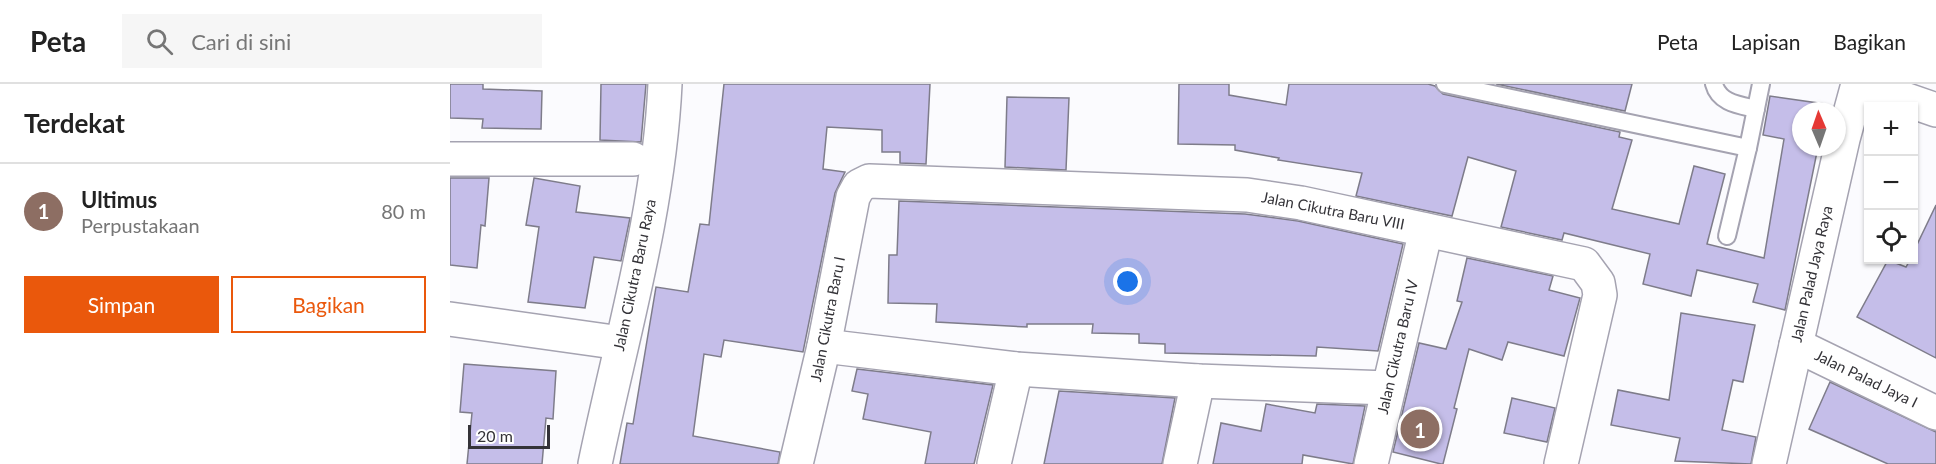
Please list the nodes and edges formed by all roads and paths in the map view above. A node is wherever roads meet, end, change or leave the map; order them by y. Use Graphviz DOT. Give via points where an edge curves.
graph roads {
  1 [pos="665,84"];
  2 [pos="1445,84"];
  3 [pos="1714,84"];
  4 [pos="1761,84"];
  5 [pos="1860,84"];
  6 [pos="1756,109"];
  7 [pos="1936,110"];
  8 [pos="1748,148"];
  9 [pos="450,159"];
  10 [pos="633,159"];
  11 [pos="869,181"];
  12 [pos="1426,230"];
  13 [pos="1727,236"];
  14 [pos="450,319"];
  15 [pos="621,343"];
  16 [pos="1796,345"];
  17 [pos="824,346"];
  18 [pos="1016,369"];
  19 [pos="1198,381"];
  20 [pos="1388,388"];
  21 [pos="1936,412"];
  22 [pos="595,464"];
  23 [pos="796,464"];
  24 [pos="994,464"];
  25 [pos="1180,464"];
  26 [pos="1371,464"];
  27 [pos="1561,464"];
  28 [pos="1769,464"];
  1 -- 15 [label="street, Jalan Cikutra Baru Raya" via="648,220"];
  2 -- 8 [label="lane"];
  3 -- 6 [label="lane" via="1718,94 1730,103"];
  4 -- 6 [label="lane"];
  5 -- 7 [label="street"];
  5 -- 16 [label="street, Jalan Palad Jaya Raya" via="1843,139"];
  6 -- 8 [label="lane"];
  8 -- 13 [label="lane"];
  9 -- 10 [label="street"];
  11 -- 12 [label="street, Jalan Cikutra Baru VIII" via="1247,195 1301,202"];
  11 -- 17 [label="street, Jalan Cikutra Baru I" via="859,186 853,197"];
  12 -- 20 [label="street, Jalan Cikutra Baru IV"];
  12 -- 27 [label="street, Jalan Cikutra Baru VIII" via="1584,264 1598,284 1600,295"];
  14 -- 15 [label="street"];
  15 -- 22 [label="street, Jalan Cikutra Baru Raya"];
  16 -- 21 [label="street, Jalan Palad Jaya I"];
  16 -- 28 [label="street, Jalan Palad Jaya Raya"];
  17 -- 18 [label="street"];
  17 -- 23 [label="street, Jalan Cikutra Baru I"];
  18 -- 19 [label="street"];
  18 -- 24 [label="street"];
  19 -- 20 [label="street"];
  19 -- 25 [label="street"];
  20 -- 26 [label="street, Jalan Cikutra Baru IV"];
}
